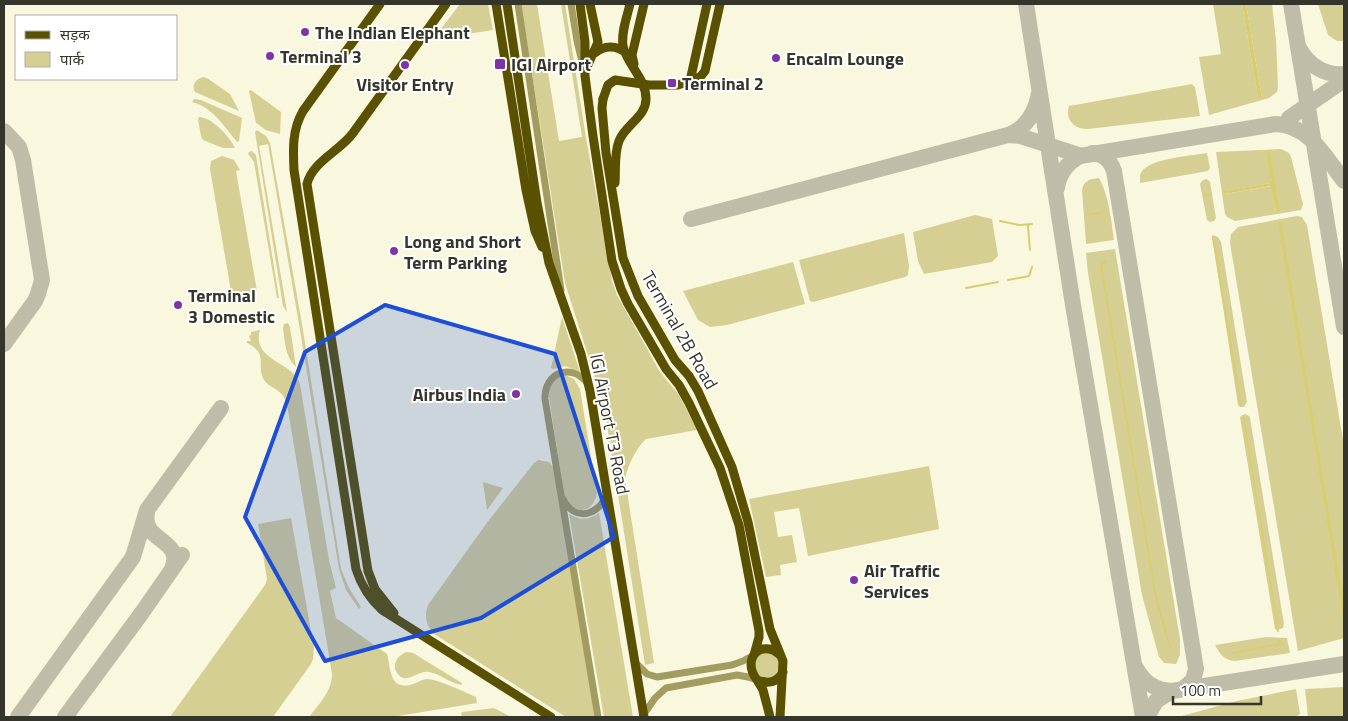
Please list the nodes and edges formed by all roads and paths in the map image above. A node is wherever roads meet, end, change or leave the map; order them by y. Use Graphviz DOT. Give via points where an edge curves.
graph roads {
  1 [pos="380,4"];
  2 [pos="446,4"];
  3 [pos="496,4"];
  4 [pos="508,4"];
  5 [pos="518,4"];
  6 [pos="571,4"];
  7 [pos="580,4"];
  8 [pos="590,4"];
  9 [pos="630,4"];
  10 [pos="644,4"];
  11 [pos="708,4"];
  12 [pos="720,4"];
  13 [pos="595,53"];
  14 [pos="626,53"];
  15 [pos="635,67"];
  16 [pos="586,76"];
  17 [pos="687,83"];
  18 [pos="614,202"];
  19 [pos="549,263"];
  20 [pos="562,298"];
  21 [pos="590,391"];
  22 [pos="698,391"];
  23 [pos="689,403"];
  24 [pos="606,487"];
  25 [pos="561,495"];
  26 [pos="404,624"];
  27 [pos="754,655"];
  28 [pos="781,656"];
  29 [pos="634,661"];
  30 [pos="783,672"];
  31 [pos="757,680"];
  32 [pos="644,716"];
  33 [pos="551,717"];
  34 [pos="598,717"];
  35 [pos="770,717"];
  36 [pos="780,717"];
  1 -- 26 [label="main road" via="297,122 294,170 355,562 362,584 375,604"];
  2 -- 26 [label="main road" via="354,133 315,168 307,184 368,571 381,598"];
  3 -- 19 [label="main road" via="530,214"];
  4 -- 19 [label="main road, IGI Airport T3 Road"];
  5 -- 20 [label="street"];
  6 -- 16 [label="street"];
  7 -- 16 [label="main road, Terminal 2B Road"];
  8 -- 13 [label="main road" via="598,38"];
  9 -- 14 [label="main road" via="623,35"];
  10 -- 15 [label="main road" via="632,55"];
  11 -- 17 [label="main road, bridge" via="691,78"];
  12 -- 17 [label="main road" via="704,71"];
  13 -- 14 [label="main road" via="608,47"];
  13 -- 16 [label="main road" via="589,61"];
  14 -- 15 [label="main road"];
  15 -- 18 [label="main road" via="646,102 641,114 618,142"];
  16 -- 23 [label="main road, Terminal 2B Road" via="612,261 617,277 633,312"];
  17 -- 18 [label="main road, Terminal 2B Road, bridge" via="649,85 615,80 608,85 602,108"];
  18 -- 22 [label="main road, Terminal 2B Road" via="623,258 632,284 675,360"];
  19 -- 20 [label="main road, IGI Airport T3 Road"];
  20 -- 21 [label="main road, IGI Airport T3 Road"];
  21 -- 24 [label="main road, IGI Airport T3 Road"];
  21 -- 25 [label="street" via="584,378 571,372 557,374 545,392"];
  22 -- 23 [label="main road" via="689,396"];
  22 -- 28 [label="main road, Terminal 2B Road" via="732,467 750,530 770,629"];
  23 -- 27 [label="main road, Terminal 2B Road" via="720,468 738,525 759,631"];
  24 -- 25 [label="street" via="604,502 599,509 584,514 569,508"];
  24 -- 29 [label="main road, IGI Airport T3 Road"];
  25 -- 34 [label="street"];
  26 -- 33 [label="main road"];
  27 -- 28 [label="main road" via="768,649"];
  27 -- 29 [label="street" via="732,665 656,677 647,674"];
  27 -- 31 [label="main road" via="750,665"];
  28 -- 30 [label="main road"];
  29 -- 32 [label="main road, IGI Airport T3 Road"];
  30 -- 31 [label="main road" via="772,682"];
  30 -- 36 [label="main road"];
  31 -- 32 [label="street" via="737,676 666,688"];
  31 -- 35 [label="main road" via="766,697"];
}
